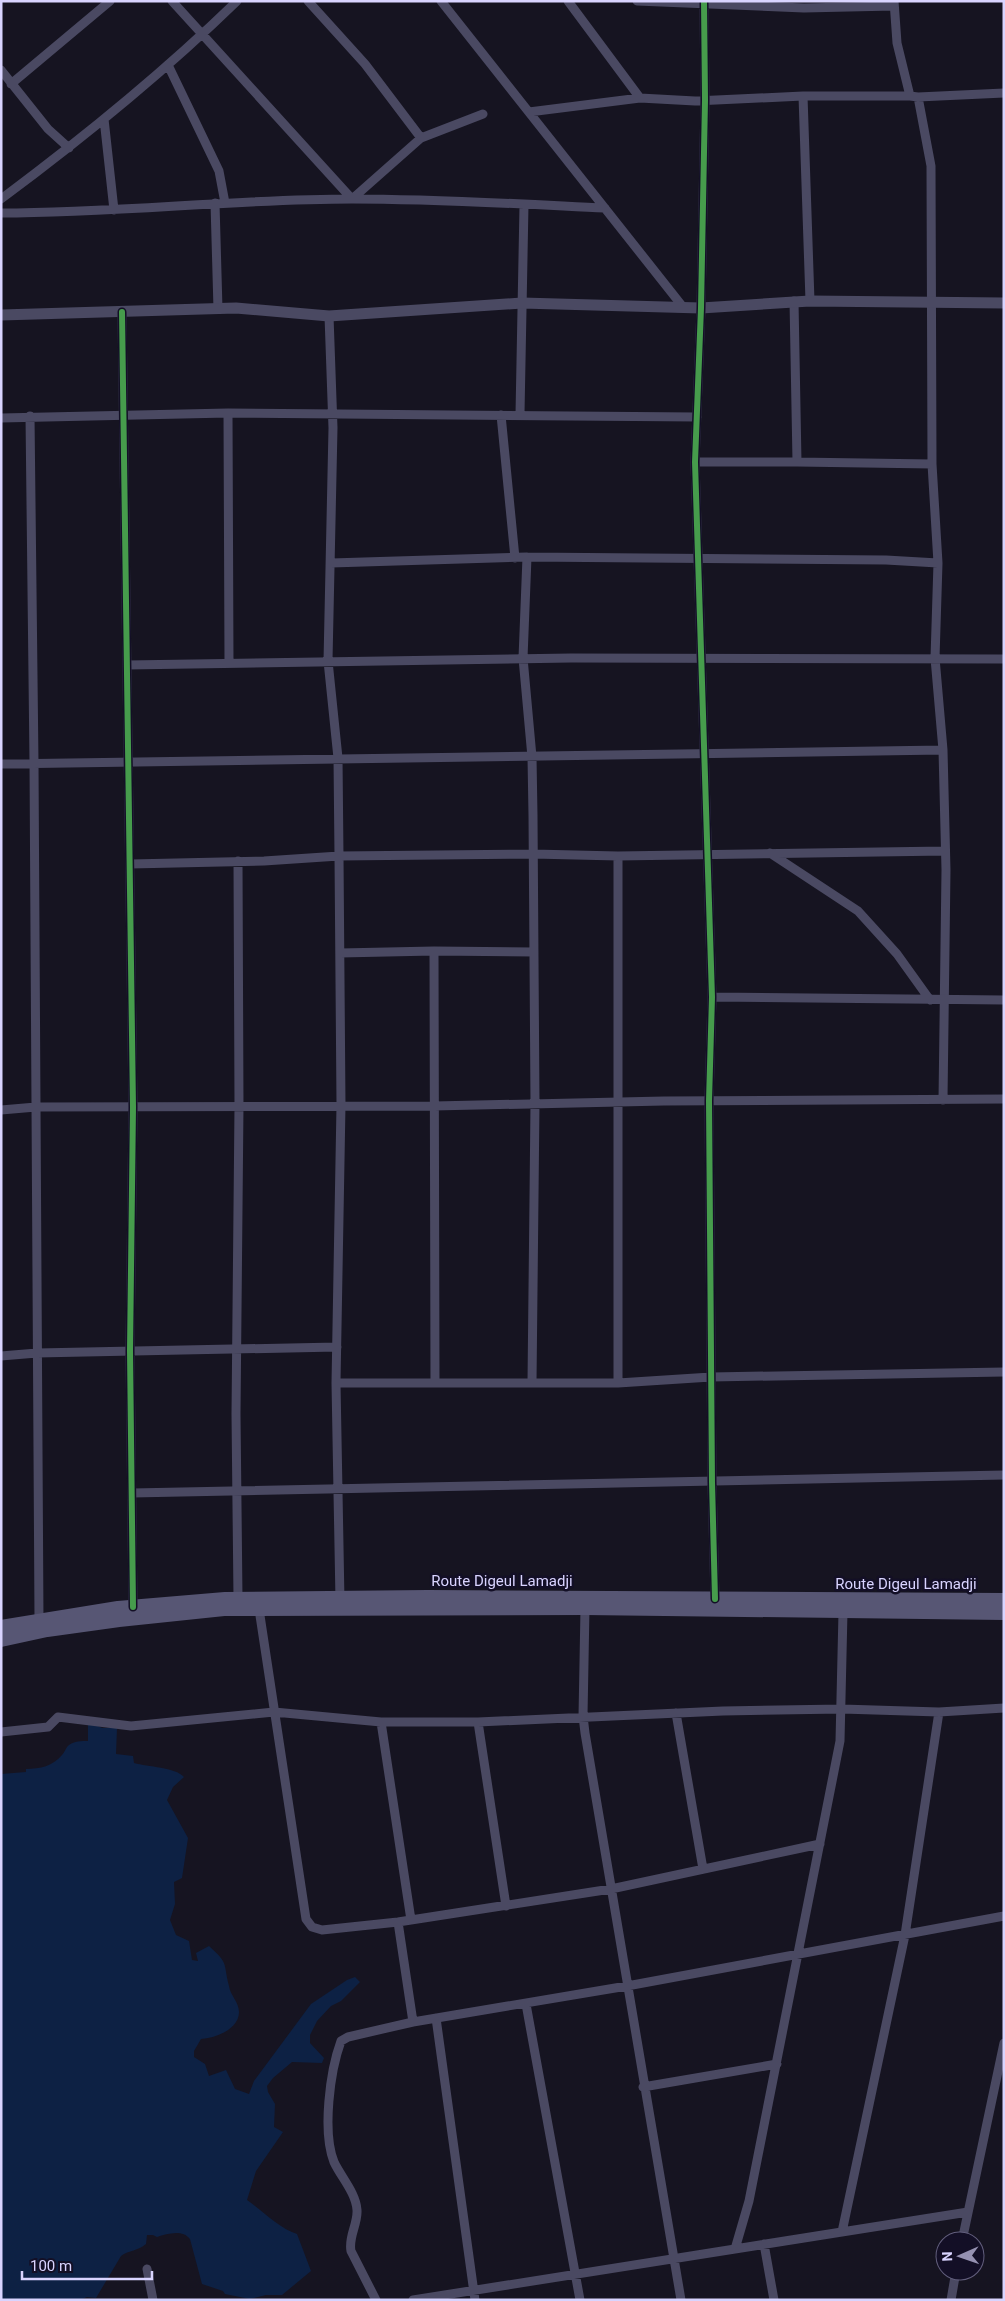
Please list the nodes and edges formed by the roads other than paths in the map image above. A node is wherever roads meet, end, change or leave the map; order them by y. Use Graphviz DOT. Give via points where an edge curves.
graph roads {
  1 [pos="110,1"];
  2 [pos="172,1"];
  3 [pos="237,1"];
  4 [pos="308,1"];
  5 [pos="441,1"];
  6 [pos="568,1"];
  7 [pos="637,1"];
  8 [pos="704,3"];
  9 [pos="894,3"];
  10 [pos="204,34"];
  11 [pos="168,65"];
  12 [pos="1,70"];
  13 [pos="12,84"];
  14 [pos="1004,93"];
  15 [pos="803,96"];
  16 [pos="914,96"];
  17 [pos="640,98"];
  18 [pos="705,100"];
  19 [pos="529,112"];
  20 [pos="483,114"];
  21 [pos="104,120"];
  22 [pos="422,138"];
  23 [pos="69,148"];
  24 [pos="1,199"];
  25 [pos="352,199"];
  26 [pos="215,203"];
  27 [pos="225,203"];
  28 [pos="524,205"];
  29 [pos="605,208"];
  30 [pos="114,210"];
  31 [pos="1,213"];
  32 [pos="810,300"];
  33 [pos="794,301"];
  34 [pos="522,303"];
  35 [pos="931,303"];
  36 [pos="1004,303"];
  37 [pos="682,307"];
  38 [pos="701,308"];
  39 [pos="218,309"];
  40 [pos="122,312"];
  41 [pos="1,315"];
  42 [pos="329,316"];
  43 [pos="228,413"];
  44 [pos="332,414"];
  45 [pos="520,414"];
  46 [pos="122,415"];
  47 [pos="501,415"];
  48 [pos="30,416"];
  49 [pos="697,417"];
  50 [pos="1,418"];
  51 [pos="695,462"];
  52 [pos="797,462"];
  53 [pos="932,464"];
  54 [pos="527,557"];
  55 [pos="515,558"];
  56 [pos="698,560"];
  57 [pos="331,563"];
  58 [pos="938,563"];
  59 [pos="523,658"];
  60 [pos="701,658"];
  61 [pos="936,658"];
  62 [pos="1004,659"];
  63 [pos="328,661"];
  64 [pos="229,662"];
  65 [pos="126,665"];
  66 [pos="943,750"];
  67 [pos="704,754"];
  68 [pos="532,757"];
  69 [pos="338,758"];
  70 [pos="128,762"];
  71 [pos="34,763"];
  72 [pos="1,764"];
  73 [pos="945,851"];
  74 [pos="770,853"];
  75 [pos="533,854"];
  76 [pos="707,855"];
  77 [pos="339,856"];
  78 [pos="618,856"];
  79 [pos="238,861"];
  80 [pos="130,864"];
  81 [pos="434,951"];
  82 [pos="340,952"];
  83 [pos="534,952"];
  84 [pos="712,997"];
  85 [pos="930,1000"];
  86 [pos="944,1000"];
  87 [pos="1004,1000"];
  88 [pos="1004,1099"];
  89 [pos="943,1100"];
  90 [pos="708,1101"];
  91 [pos="618,1102"];
  92 [pos="534,1103"];
  93 [pos="341,1105"];
  94 [pos="133,1106"];
  95 [pos="239,1106"];
  96 [pos="434,1106"];
  97 [pos="36,1107"];
  98 [pos="1,1110"];
  99 [pos="337,1347"];
  100 [pos="238,1349"];
  101 [pos="130,1351"];
  102 [pos="37,1353"];
  103 [pos="1,1356"];
  104 [pos="1004,1372"];
  105 [pos="711,1377"];
  106 [pos="336,1383"];
  107 [pos="435,1383"];
  108 [pos="532,1383"];
  109 [pos="618,1383"];
  110 [pos="1004,1475"];
  111 [pos="712,1482"];
  112 [pos="237,1490"];
  113 [pos="338,1490"];
  114 [pos="132,1493"];
  115 [pos="238,1598"];
  116 [pos="715,1599"];
  117 [pos="1004,1600"];
  118 [pos="340,1603"];
  119 [pos="133,1606"];
  120 [pos="585,1608"];
  121 [pos="259,1609"];
  122 [pos="843,1612"];
  123 [pos="1004,1613"];
  124 [pos="38,1621"];
  125 [pos="1,1627"];
  126 [pos="1,1640"];
  127 [pos="1004,1708"];
  128 [pos="842,1709"];
  129 [pos="274,1712"];
  130 [pos="939,1712"];
  131 [pos="676,1713"];
  132 [pos="583,1716"];
  133 [pos="381,1722"];
  134 [pos="478,1722"];
  135 [pos="1,1732"];
  136 [pos="820,1844"];
  137 [pos="703,1869"];
  138 [pos="611,1889"];
  139 [pos="506,1906"];
  140 [pos="1004,1916"];
  141 [pos="412,1920"];
  142 [pos="398,1922"];
  143 [pos="905,1935"];
  144 [pos="799,1953"];
  145 [pos="627,1986"];
  146 [pos="526,2004"];
  147 [pos="436,2018"];
  148 [pos="413,2022"];
  149 [pos="1004,2043"];
  150 [pos="777,2064"];
  151 [pos="643,2087"];
  152 [pos="968,2212"];
  153 [pos="964,2231"];
  154 [pos="842,2232"];
  155 [pos="764,2244"];
  156 [pos="735,2249"];
  157 [pos="673,2258"];
  158 [pos="147,2268"];
  159 [pos="576,2274"];
  160 [pos="954,2281"];
  161 [pos="474,2290"];
  162 [pos="153,2300"];
  163 [pos="376,2300"];
  164 [pos="413,2300"];
  165 [pos="475,2300"];
  166 [pos="580,2300"];
  167 [pos="680,2300"];
  168 [pos="774,2300"];
  169 [pos="951,2300"];
  1 -- 13 [label="street"];
  2 -- 10 [label="street"];
  3 -- 10 [label="street"];
  4 -- 22 [label="street" via="365,64"];
  5 -- 19 [label="street"];
  6 -- 17 [label="street"];
  7 -- 8 [label="street"];
  8 -- 9 [label="street" via="804,8"];
  8 -- 18 [label="street"];
  9 -- 16 [label="street" via="897,43"];
  10 -- 11 [label="street"];
  10 -- 25 [label="street"];
  11 -- 21 [label="street"];
  11 -- 27 [label="street" via="219,171"];
  12 -- 13 [label="street"];
  13 -- 23 [label="street" via="48,129"];
  14 -- 16 [label="street"];
  15 -- 16 [label="street"];
  15 -- 18 [label="street"];
  15 -- 32 [label="street"];
  16 -- 35 [label="street" via="931,166"];
  17 -- 18 [label="street"];
  17 -- 19 [label="street"];
  18 -- 38 [label="street"];
  19 -- 29 [label="street"];
  20 -- 22 [label="street"];
  21 -- 23 [label="street"];
  21 -- 30 [label="street"];
  22 -- 25 [label="street"];
  23 -- 24 [label="street"];
  25 -- 27 [label="street"];
  25 -- 28 [label="street"];
  26 -- 27 [label="street"];
  26 -- 30 [label="street"];
  26 -- 39 [label="street"];
  28 -- 29 [label="street"];
  28 -- 34 [label="street"];
  29 -- 37 [label="street"];
  30 -- 31 [label="street"];
  32 -- 33 [label="street"];
  32 -- 35 [label="street"];
  33 -- 38 [label="street"];
  33 -- 52 [label="street"];
  34 -- 37 [label="street"];
  34 -- 42 [label="street"];
  34 -- 45 [label="street"];
  35 -- 36 [label="street"];
  35 -- 53 [label="street"];
  37 -- 38 [label="street"];
  38 -- 49 [label="street"];
  39 -- 40 [label="street"];
  39 -- 42 [label="street"];
  40 -- 41 [label="street"];
  40 -- 46 [label="street"];
  42 -- 44 [label="street"];
  43 -- 44 [label="street"];
  43 -- 46 [label="street"];
  43 -- 64 [label="street"];
  44 -- 47 [label="street"];
  44 -- 57 [label="street"];
  45 -- 47 [label="street"];
  45 -- 49 [label="street"];
  46 -- 48 [label="street"];
  46 -- 65 [label="street"];
  47 -- 55 [label="street"];
  48 -- 50 [label="street"];
  48 -- 71 [label="street"];
  49 -- 51 [label="street"];
  51 -- 52 [label="street"];
  51 -- 56 [label="street"];
  52 -- 53 [label="street"];
  53 -- 58 [label="street"];
  54 -- 55 [label="street"];
  54 -- 56 [label="street"];
  54 -- 59 [label="street"];
  55 -- 57 [label="street"];
  56 -- 58 [label="street"];
  56 -- 60 [label="street"];
  57 -- 63 [label="street"];
  58 -- 61 [label="street"];
  59 -- 60 [label="street"];
  59 -- 63 [label="street"];
  59 -- 68 [label="street"];
  60 -- 61 [label="street"];
  60 -- 67 [label="street"];
  61 -- 62 [label="street"];
  61 -- 66 [label="street"];
  63 -- 64 [label="street"];
  63 -- 69 [label="street"];
  64 -- 65 [label="street"];
  65 -- 70 [label="street"];
  66 -- 67 [label="street"];
  66 -- 73 [label="street"];
  67 -- 68 [label="street"];
  67 -- 76 [label="street"];
  68 -- 69 [label="street"];
  68 -- 75 [label="street"];
  69 -- 70 [label="street"];
  69 -- 77 [label="street"];
  70 -- 71 [label="street"];
  70 -- 80 [label="street"];
  71 -- 72 [label="street"];
  71 -- 97 [label="street"];
  73 -- 74 [label="street"];
  73 -- 86 [label="street"];
  74 -- 76 [label="street"];
  74 -- 85 [label="street" via="858,911 897,954"];
  75 -- 77 [label="street"];
  75 -- 78 [label="street"];
  75 -- 83 [label="street"];
  76 -- 78 [label="street"];
  76 -- 84 [label="street"];
  77 -- 79 [label="street"];
  77 -- 82 [label="street"];
  78 -- 91 [label="street"];
  79 -- 80 [label="street"];
  79 -- 95 [label="street"];
  80 -- 94 [label="street"];
  81 -- 82 [label="street"];
  81 -- 83 [label="street"];
  81 -- 96 [label="street"];
  82 -- 93 [label="street"];
  83 -- 92 [label="street"];
  84 -- 85 [label="street"];
  84 -- 90 [label="street"];
  85 -- 86 [label="street"];
  86 -- 87 [label="street"];
  86 -- 89 [label="street"];
  88 -- 89 [label="street"];
  89 -- 90 [label="street"];
  90 -- 91 [label="street"];
  90 -- 105 [label="street"];
  91 -- 92 [label="street"];
  91 -- 109 [label="street"];
  92 -- 96 [label="street"];
  92 -- 108 [label="street"];
  93 -- 95 [label="street"];
  93 -- 96 [label="street"];
  93 -- 99 [label="street"];
  94 -- 95 [label="street"];
  94 -- 97 [label="street"];
  94 -- 101 [label="street"];
  95 -- 100 [label="street"];
  96 -- 107 [label="street"];
  97 -- 98 [label="street"];
  97 -- 102 [label="street"];
  99 -- 100 [label="street"];
  99 -- 106 [label="street"];
  100 -- 101 [label="street"];
  100 -- 112 [label="street"];
  101 -- 102 [label="street"];
  101 -- 114 [label="street"];
  102 -- 103 [label="street"];
  102 -- 124 [label="street"];
  104 -- 105 [label="street"];
  105 -- 109 [label="street"];
  105 -- 111 [label="street"];
  106 -- 107 [label="street"];
  106 -- 113 [label="street"];
  107 -- 108 [label="street"];
  108 -- 109 [label="street"];
  110 -- 111 [label="street"];
  111 -- 113 [label="street"];
  111 -- 116 [label="street"];
  112 -- 113 [label="street"];
  112 -- 114 [label="street"];
  112 -- 115 [label="street"];
  113 -- 118 [label="street"];
  114 -- 119 [label="street"];
  115 -- 118 [label="main road, Route Digeul Lamadji"];
  115 -- 119 [label="main road, Route Digeul Lamadji"];
  116 -- 117 [label="main road, Route Digeul Lamadji"];
  116 -- 118 [label="main road, Route Digeul Lamadji"];
  118 -- 120 [label="main road"];
  118 -- 121 [label="main road"];
  119 -- 124 [label="main road, Route Digeul Lamadji"];
  120 -- 122 [label="main road"];
  120 -- 132 [label="street"];
  121 -- 126 [label="main road" via="184,1612 47,1630"];
  121 -- 129 [label="street"];
  122 -- 123 [label="main road"];
  122 -- 128 [label="street"];
  124 -- 125 [label="main road, Route Digeul Lamadji"];
  127 -- 130 [label="street"];
  128 -- 130 [label="street"];
  128 -- 131 [label="street"];
  128 -- 136 [label="street" via="840,1741"];
  129 -- 133 [label="street"];
  129 -- 135 [label="street" via="131,1726 58,1717 48,1727"];
  129 -- 142 [label="street" via="306,1919 312,1927 322,1930"];
  130 -- 143 [label="street"];
  131 -- 132 [label="street"];
  131 -- 137 [label="street"];
  132 -- 134 [label="street"];
  132 -- 138 [label="street"];
  133 -- 134 [label="street"];
  133 -- 141 [label="street"];
  134 -- 139 [label="street"];
  136 -- 137 [label="street"];
  136 -- 144 [label="street"];
  137 -- 138 [label="street"];
  138 -- 139 [label="street"];
  138 -- 145 [label="street"];
  139 -- 141 [label="street"];
  140 -- 143 [label="street"];
  141 -- 142 [label="street"];
  142 -- 148 [label="street"];
  143 -- 144 [label="street"];
  143 -- 154 [label="street"];
  144 -- 145 [label="street"];
  144 -- 150 [label="street"];
  145 -- 146 [label="street"];
  145 -- 151 [label="street"];
  146 -- 147 [label="street"];
  146 -- 159 [label="street"];
  147 -- 148 [label="street"];
  147 -- 161 [label="street"];
  148 -- 163 [label="street" via="341,2041 330,2085 330,2146 357,2209 349,2244"];
  149 -- 152 [label="street"];
  150 -- 151 [label="street"];
  150 -- 156 [label="street" via="749,2201"];
  151 -- 157 [label="street"];
  152 -- 153 [label="street"];
  152 -- 154 [label="street"];
  154 -- 155 [label="street"];
  155 -- 156 [label="street"];
  155 -- 168 [label="street"];
  156 -- 157 [label="street"];
  157 -- 159 [label="street"];
  157 -- 167 [label="street"];
  158 -- 162 [label="street"];
  159 -- 161 [label="street"];
  159 -- 166 [label="street"];
  160 -- 169 [label="street"];
  161 -- 164 [label="street"];
  161 -- 165 [label="street"];
}
